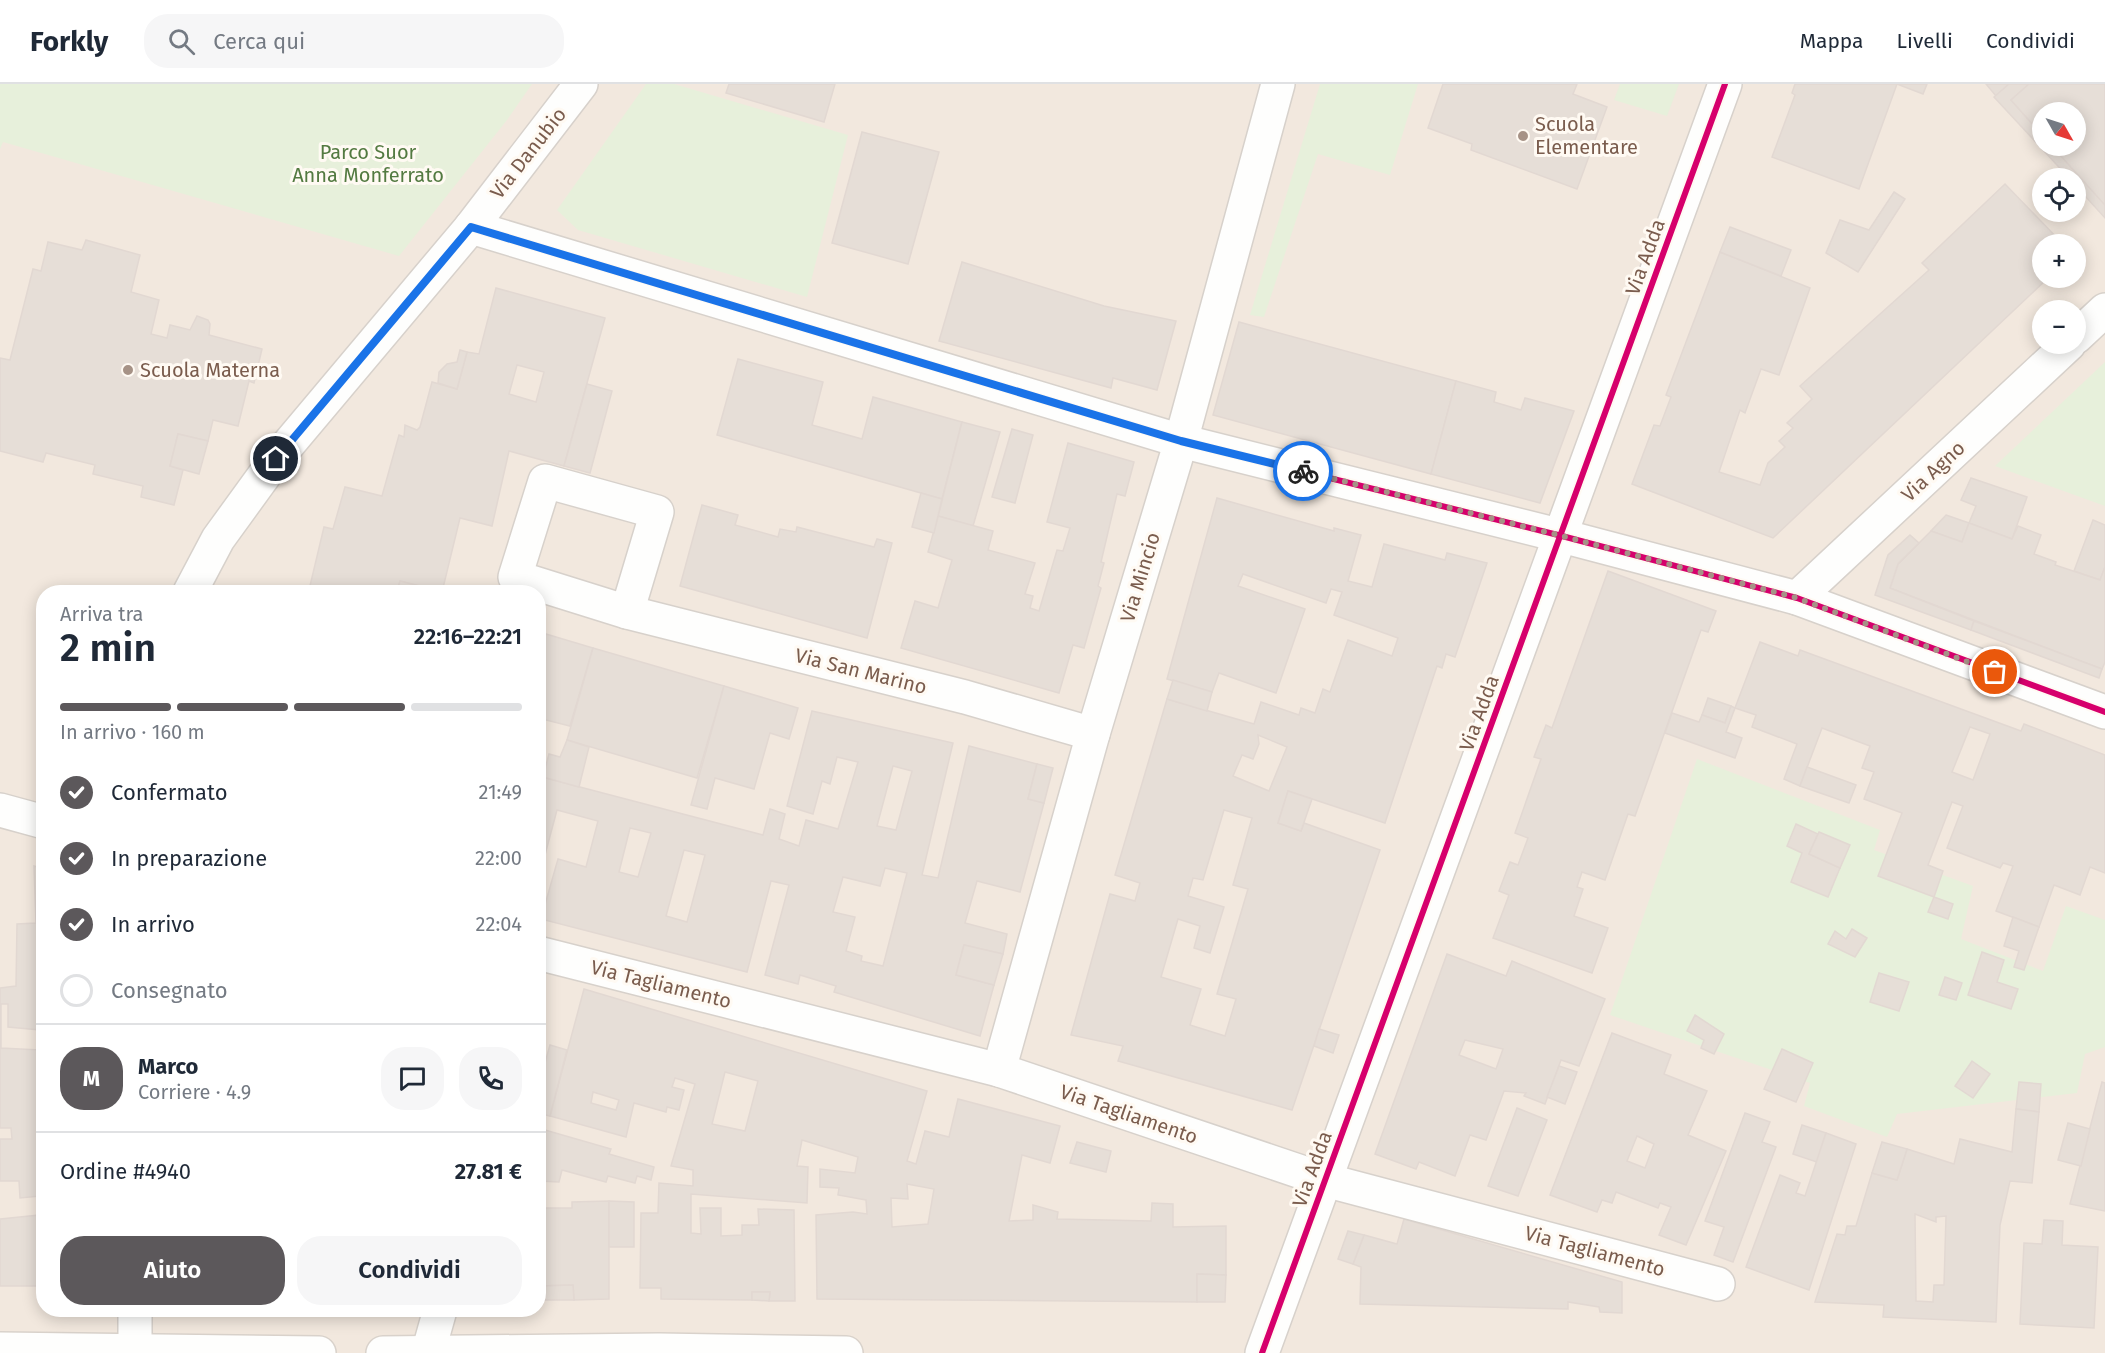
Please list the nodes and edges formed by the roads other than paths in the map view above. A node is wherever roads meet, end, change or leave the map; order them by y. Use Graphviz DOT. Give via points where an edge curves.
graph roads {
  1 [pos="582,84"];
  2 [pos="1278,84"];
  3 [pos="1725,84"];
  4 [pos="471,227"];
  5 [pos="2105,310"];
  6 [pos="2086,328"];
  7 [pos="2058,354"];
  8 [pos="1181,441"];
  9 [pos="1562,536"];
  10 [pos="194,585"];
  11 [pos="538,585"];
  12 [pos="546,587"];
  13 [pos="1797,598"];
  14 [pos="627,612"];
  15 [pos="2105,712"];
  16 [pos="1093,734"];
  17 [pos="0,810"];
  18 [pos="36,820"];
  19 [pos="546,963"];
  20 [pos="999,1070"];
  21 [pos="1325,1180"];
  22 [pos="1718,1284"];
  23 [pos="135,1317"];
  24 [pos="439,1317"];
  25 [pos="0,1349"];
  26 [pos="135,1349"];
  27 [pos="659,1352"];
  28 [pos="319,1353"];
  29 [pos="383,1353"];
  30 [pos="428,1353"];
  31 [pos="846,1353"];
  32 [pos="1262,1353"];
  1 -- 4 [label="street, Via Danubio"];
  2 -- 8 [label="street, Via Mincio"];
  3 -- 9 [label="street, Via Adda"];
  4 -- 8 [label="street"];
  4 -- 10 [label="street, Via Danubio" via="276,459 218,539"];
  5 -- 6 [label="street"];
  7 -- 13 [label="street, Via Agno"];
  8 -- 9 [label="street"];
  8 -- 16 [label="street, Via Mincio"];
  9 -- 13 [label="street"];
  9 -- 21 [label="street, Via Adda"];
  11 -- 14 [label="street, Via San Marino" via="515,578 545,481 657,512"];
  12 -- 14 [label="street, Via San Marino"];
  13 -- 15 [label="street"];
  14 -- 16 [label="street, Via San Marino" via="965,697"];
  16 -- 20 [label="street, Via Mincio"];
  17 -- 18 [label="street"];
  19 -- 20 [label="street, Via Tagliamento"];
  20 -- 21 [label="street, Via Tagliamento"];
  21 -- 22 [label="street, Via Tagliamento"];
  21 -- 32 [label="street, Via Adda"];
  23 -- 26 [label="street"];
  24 -- 30 [label="street"];
  25 -- 26 [label="street"];
  26 -- 28 [label="street"];
  27 -- 30 [label="street"];
  27 -- 31 [label="street"];
  29 -- 30 [label="street"];
}
